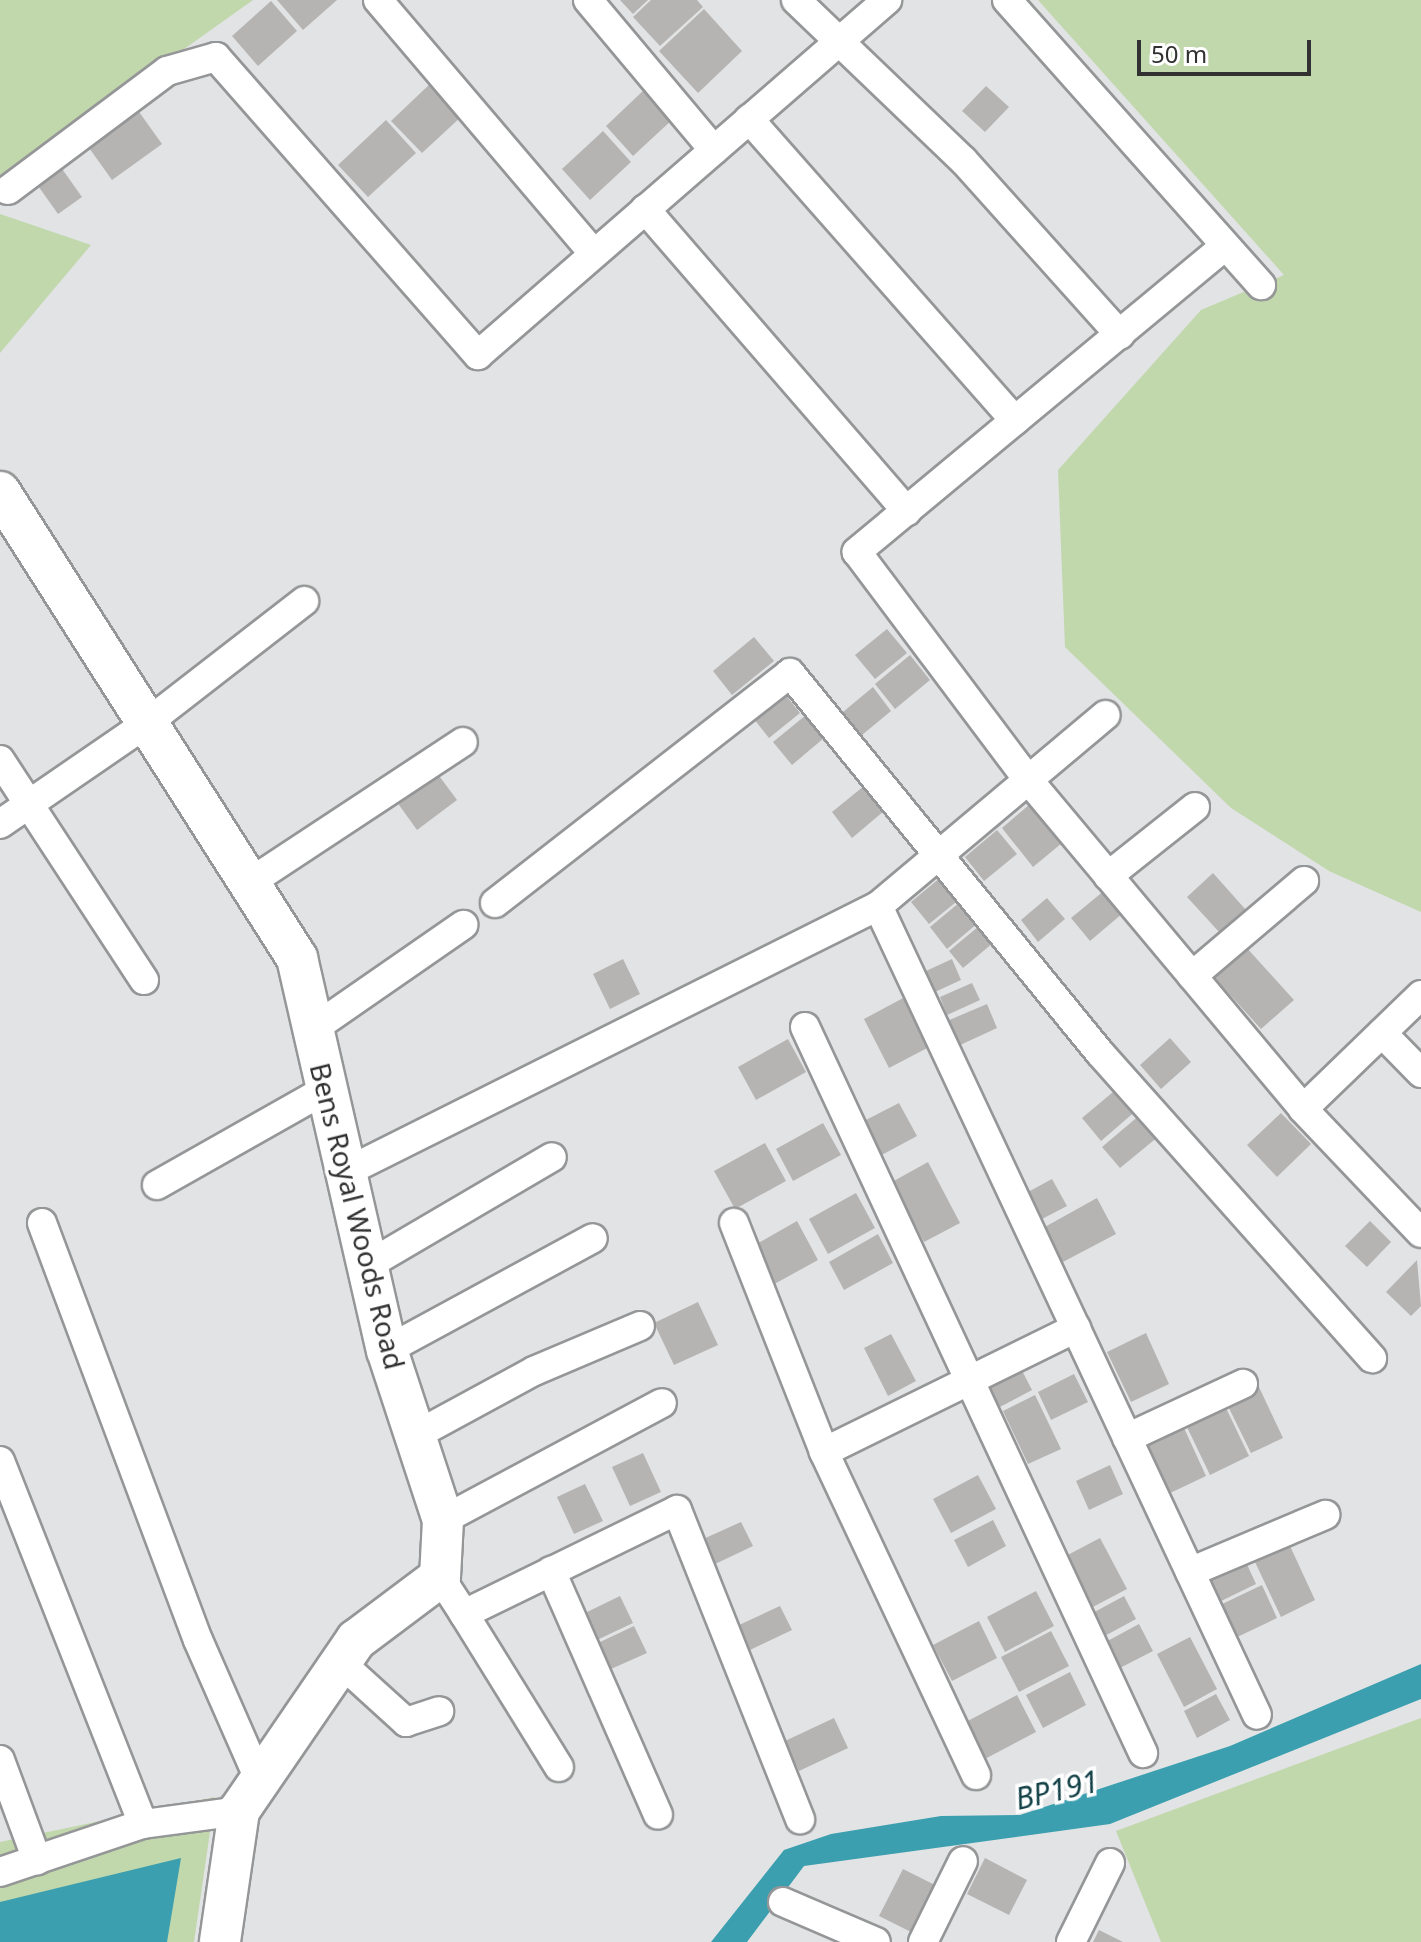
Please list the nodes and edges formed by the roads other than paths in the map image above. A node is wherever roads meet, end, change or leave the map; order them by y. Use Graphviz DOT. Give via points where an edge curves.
graph roads {
  1 [pos="378,0"];
  2 [pos="588,0"];
  3 [pos="796,0"];
  4 [pos="887,0"];
  5 [pos="1007,0"];
  6 [pos="836,44"];
  7 [pos="749,119"];
  8 [pos="714,150"];
  9 [pos="8,190"];
  10 [pos="645,209"];
  11 [pos="1225,246"];
  12 [pos="594,254"];
  13 [pos="1261,285"];
  14 [pos="1120,335"];
  15 [pos="1015,421"];
  16 [pos="0,492"];
  17 [pos="907,511"];
  18 [pos="304,601"];
  19 [pos="1106,715"];
  20 [pos="147,723"];
  21 [pos="463,742"];
  22 [pos="0,760"];
  23 [pos="1030,782"];
  24 [pos="31,804"];
  25 [pos="1195,807"];
  26 [pos="0,824"];
  27 [pos="941,858"];
  28 [pos="1108,876"];
  29 [pos="1304,881"];
  30 [pos="249,883"];
  31 [pos="495,903"];
  32 [pos="878,906"];
  33 [pos="463,925"];
  34 [pos="1192,976"];
  35 [pos="144,980"];
  36 [pos="1421,995"];
  37 [pos="805,1027"];
  38 [pos="313,1029"];
  39 [pos="1382,1033"];
  40 [pos="1421,1073"];
  41 [pos="327,1089"];
  42 [pos="1303,1109"];
  43 [pos="552,1157"];
  44 [pos="346,1172"];
  45 [pos="157,1185"];
  46 [pos="42,1223"];
  47 [pos="734,1223"];
  48 [pos="1421,1233"];
  49 [pos="593,1238"];
  50 [pos="368,1265"];
  51 [pos="640,1326"];
  52 [pos="1076,1328"];
  53 [pos="387,1350"];
  54 [pos="1372,1358"];
  55 [pos="971,1375"];
  56 [pos="1243,1384"];
  57 [pos="662,1403"];
  58 [pos="418,1434"];
  59 [pos="1127,1438"];
  60 [pos="824,1452"];
  61 [pos="0,1461"];
  62 [pos="1325,1515"];
  63 [pos="443,1520"];
  64 [pos="551,1571"];
  65 [pos="1190,1572"];
  66 [pos="440,1577"];
  67 [pos="464,1614"];
  68 [pos="341,1663"];
  69 [pos="439,1711"];
  70 [pos="1257,1715"];
  71 [pos="1143,1753"];
  72 [pos="0,1760"];
  73 [pos="559,1767"];
  74 [pos="976,1775"];
  75 [pos="249,1796"];
  76 [pos="658,1815"];
  77 [pos="800,1819"];
  78 [pos="143,1824"];
  79 [pos="37,1860"];
  80 [pos="963,1861"];
  81 [pos="1110,1863"];
  82 [pos="0,1872"];
  83 [pos="783,1902"];
  84 [pos="220,1942"];
  85 [pos="876,1942"];
  86 [pos="923,1942"];
  87 [pos="1071,1942"];
  1 -- 12 [label="street"];
  2 -- 8 [label="street"];
  3 -- 6 [label="street"];
  4 -- 6 [label="street"];
  5 -- 11 [label="street"];
  6 -- 7 [label="street"];
  6 -- 14 [label="street" via="963,160"];
  7 -- 8 [label="street"];
  7 -- 15 [label="street"];
  8 -- 10 [label="street"];
  9 -- 12 [label="street" via="167,71 216,57 478,355"];
  10 -- 12 [label="street"];
  10 -- 17 [label="street"];
  11 -- 13 [label="street"];
  11 -- 14 [label="street"];
  14 -- 15 [label="street"];
  15 -- 17 [label="street"];
  16 -- 20 [label="street, Bens Royal Woods Road"];
  17 -- 23 [label="street" via="857,552"];
  18 -- 20 [label="street"];
  19 -- 23 [label="street"];
  20 -- 24 [label="street"];
  20 -- 30 [label="street, Bens Royal Woods Road"];
  21 -- 30 [label="street"];
  22 -- 24 [label="street"];
  23 -- 27 [label="street"];
  23 -- 28 [label="street"];
  24 -- 26 [label="street"];
  24 -- 35 [label="street"];
  25 -- 28 [label="street"];
  27 -- 31 [label="street" via="790,673"];
  27 -- 32 [label="street"];
  27 -- 54 [label="street" via="1100,1053"];
  28 -- 34 [label="street"];
  29 -- 34 [label="street"];
  30 -- 38 [label="street, Bens Royal Woods Road" via="297,958"];
  32 -- 44 [label="street"];
  32 -- 52 [label="street"];
  33 -- 38 [label="street"];
  34 -- 42 [label="street"];
  36 -- 39 [label="street"];
  37 -- 55 [label="street"];
  38 -- 41 [label="street, Bens Royal Woods Road"];
  39 -- 40 [label="street"];
  39 -- 42 [label="street"];
  41 -- 44 [label="street, Bens Royal Woods Road"];
  41 -- 45 [label="street"];
  42 -- 48 [label="street"];
  43 -- 50 [label="street"];
  44 -- 50 [label="street, Bens Royal Woods Road"];
  46 -- 75 [label="street" via="198,1640"];
  47 -- 60 [label="street"];
  49 -- 53 [label="street"];
  50 -- 53 [label="street, Bens Royal Woods Road"];
  51 -- 58 [label="street" via="534,1371"];
  52 -- 55 [label="street"];
  52 -- 59 [label="street"];
  53 -- 58 [label="street, Bens Royal Woods Road"];
  55 -- 60 [label="street"];
  55 -- 71 [label="street"];
  56 -- 59 [label="street"];
  57 -- 63 [label="street"];
  58 -- 63 [label="street, Bens Royal Woods Road"];
  59 -- 65 [label="street"];
  60 -- 74 [label="street"];
  61 -- 78 [label="street"];
  62 -- 65 [label="street"];
  63 -- 66 [label="street, Bens Royal Woods Road"];
  64 -- 67 [label="street"];
  64 -- 76 [label="street"];
  64 -- 77 [label="street" via="669,1510 685,1517"];
  65 -- 70 [label="street"];
  66 -- 67 [label="street"];
  66 -- 68 [label="street" via="356,1640"];
  67 -- 73 [label="street"];
  68 -- 69 [label="street" via="406,1722"];
  68 -- 75 [label="street"];
  72 -- 79 [label="street"];
  75 -- 78 [label="street"];
  75 -- 84 [label="street"];
  78 -- 79 [label="street"];
  79 -- 82 [label="street"];
  80 -- 86 [label="street"];
  81 -- 87 [label="street"];
  83 -- 85 [label="street"];
}
